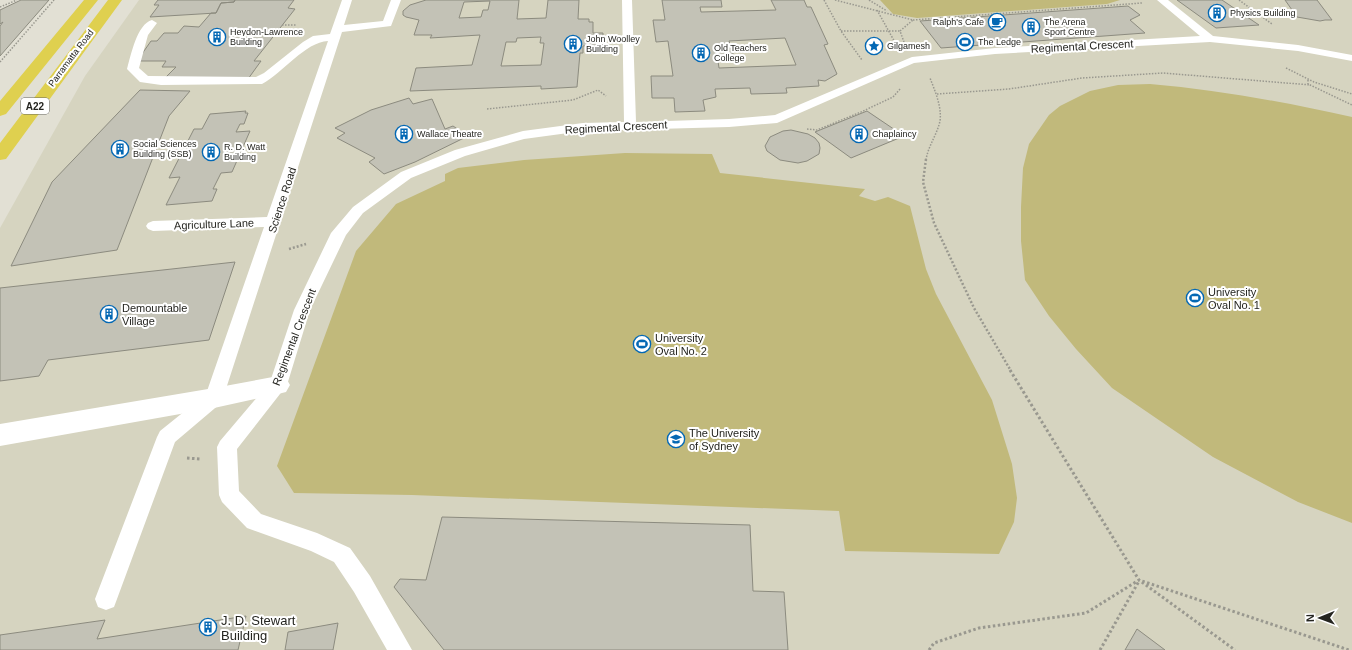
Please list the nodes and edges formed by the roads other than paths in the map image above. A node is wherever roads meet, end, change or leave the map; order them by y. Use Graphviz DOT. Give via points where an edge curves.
graph roads {
  1 [pos="91,0"];
  2 [pos="115,0"];
  3 [pos="347,0"];
  4 [pos="396,0"];
  5 [pos="627,0"];
  6 [pos="1162,0"];
  7 [pos="152,23"];
  8 [pos="336,33"];
  9 [pos="1210,39"];
  10 [pos="1352,58"];
  11 [pos="0,111"];
  12 [pos="630,124"];
  13 [pos="0,155"];
  14 [pos="274,222"];
  15 [pos="153,226"];
  16 [pos="278,385"];
  17 [pos="214,398"];
  18 [pos="0,435"];
  19 [pos="106,599"];
  20 [pos="400,650"];
  1 -- 11 [label="highway, Parramatta Road / A22"];
  2 -- 13 [label="highway, Parramatta Road / A22"];
  3 -- 8 [label="lane, Science Road"];
  4 -- 8 [label="lane" via="387,24"];
  5 -- 12 [label="lane"];
  6 -- 9 [label="lane"];
  7 -- 8 [label="lane" via="143,34 133,69 144,79 161,81 258,81 268,76 307,44 317,38"];
  8 -- 14 [label="lane, Science Road"];
  9 -- 10 [label="lane, Regimental Crescent" via="1298,48"];
  9 -- 12 [label="lane, Regimental Crescent" via="995,51 912,60 777,119 729,123"];
  12 -- 16 [label="lane, Regimental Crescent" via="523,135 460,153 406,175 374,197 358,210 331,247 302,310"];
  14 -- 15 [label="lane, Agriculture Lane"];
  14 -- 17 [label="lane, Science Road"];
  16 -- 17 [label="street"];
  16 -- 20 [label="lane, Regimental Crescent" via="227,446 229,495 254,520 342,555"];
  17 -- 18 [label="street"];
  17 -- 19 [label="lane" via="167,437"];
}
